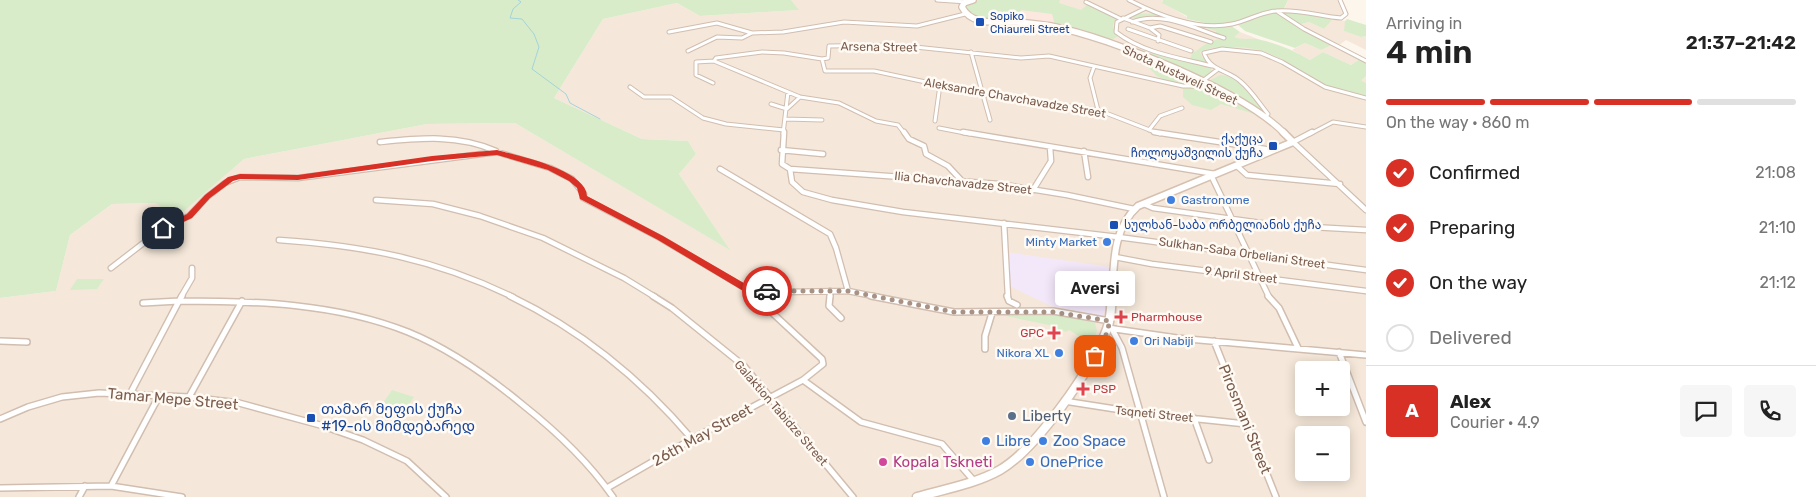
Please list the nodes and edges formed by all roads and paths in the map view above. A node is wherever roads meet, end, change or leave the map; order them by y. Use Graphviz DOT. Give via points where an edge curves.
graph roads {
  1 [pos="937,0"];
  2 [pos="973,0"];
  3 [pos="1129,0"];
  4 [pos="1340,0"];
  5 [pos="966,2"];
  6 [pos="1086,2"];
  7 [pos="1144,8"];
  8 [pos="1276,11"];
  9 [pos="965,14"];
  10 [pos="1122,19"];
  11 [pos="1132,22"];
  12 [pos="1150,28"];
  13 [pos="1128,29"];
  14 [pos="669,32"];
  15 [pos="752,33"];
  16 [pos="1224,38"];
  17 [pos="1158,41"];
  18 [pos="1212,42"];
  19 [pos="688,50"];
  20 [pos="1191,51"];
  21 [pos="970,52"];
  22 [pos="822,59"];
  23 [pos="714,61"];
  24 [pos="1366,61"];
  25 [pos="1213,66"];
  26 [pos="1094,67"];
  27 [pos="1217,70"];
  28 [pos="713,83"];
  29 [pos="1202,83"];
  30 [pos="940,85"];
  31 [pos="630,87"];
  32 [pos="788,92"];
  33 [pos="982,94"];
  34 [pos="800,97"];
  35 [pos="1366,98"];
  36 [pos="770,104"];
  37 [pos="787,108"];
  38 [pos="1182,108"];
  39 [pos="1098,110"];
  40 [pos="1266,117"];
  41 [pos="785,119"];
  42 [pos="822,120"];
  43 [pos="990,120"];
  44 [pos="935,121"];
  45 [pos="1366,127"];
  46 [pos="939,128"];
  47 [pos="784,130"];
  48 [pos="1149,130"];
  49 [pos="380,142"];
  50 [pos="1293,142"];
  51 [pos="1050,147"];
  52 [pos="782,150"];
  53 [pos="1273,150"];
  54 [pos="1084,151"];
  55 [pos="497,152"];
  56 [pos="823,154"];
  57 [pos="1237,166"];
  58 [pos="790,169"];
  59 [pos="720,170"];
  60 [pos="1215,176"];
  61 [pos="1088,177"];
  62 [pos="961,180"];
  63 [pos="1340,184"];
  64 [pos="1033,190"];
  65 [pos="376,200"];
  66 [pos="1144,204"];
  67 [pos="1134,209"];
  68 [pos="1366,210"];
  69 [pos="1231,219"];
  70 [pos="1004,223"];
  71 [pos="1366,230"];
  72 [pos="1118,237"];
  73 [pos="279,240"];
  74 [pos="1249,253"];
  75 [pos="1116,257"];
  76 [pos="111,268"];
  77 [pos="192,268"];
  78 [pos="1366,270"];
  79 [pos="1258,277"];
  80 [pos="748,290"];
  81 [pos="830,291"];
  82 [pos="848,291"];
  83 [pos="1366,291"];
  84 [pos="179,301"];
  85 [pos="242,301"];
  86 [pos="143,303"];
  87 [pos="1017,305"];
  88 [pos="992,313"];
  89 [pos="842,318"];
  90 [pos="1110,326"];
  91 [pos="0,341"];
  92 [pos="1214,341"];
  93 [pos="27,342"];
  94 [pos="1298,348"];
  95 [pos="985,349"];
  96 [pos="1339,352"];
  97 [pos="1366,355"];
  98 [pos="802,380"];
  99 [pos="130,394"];
  100 [pos="159,396"];
  101 [pos="189,397"];
  102 [pos="770,398"];
  103 [pos="1063,401"];
  104 [pos="1141,413"];
  105 [pos="1194,418"];
  106 [pos="0,419"];
  107 [pos="1366,422"];
  108 [pos="1246,424"];
  109 [pos="692,439"];
  110 [pos="1208,460"];
  111 [pos="974,481"];
  112 [pos="85,486"];
  113 [pos="111,486"];
  114 [pos="0,488"];
  115 [pos="607,488"];
  116 [pos="79,497"];
  117 [pos="182,497"];
  118 [pos="446,497"];
  119 [pos="613,497"];
  120 [pos="853,497"];
  121 [pos="917,497"];
  122 [pos="1164,497"];
  123 [pos="1276,497"];
  1 -- 5 [label="street"];
  2 -- 5 [label="main road"];
  3 -- 7 [label="street"];
  4 -- 8 [label="street" via="1346,14 1341,18"];
  5 -- 9 [label="main road" via="962,7"];
  6 -- 10 [label="street"];
  7 -- 8 [label="street" via="1173,18 1226,25"];
  7 -- 10 [label="street"];
  8 -- 24 [label="street" via="1304,30"];
  9 -- 15 [label="street" via="917,26 844,22 782,32"];
  9 -- 29 [label="main road, Shota Rustaveli Street" via="983,21 1029,23 1075,32"];
  10 -- 11 [label="street"];
  10 -- 25 [label="street" via="1117,22 1116,32 1129,41"];
  11 -- 12 [label="street"];
  11 -- 16 [label="street" via="1139,18 1156,18"];
  12 -- 17 [label="street" via="1159,35"];
  12 -- 18 [label="street" via="1160,26"];
  13 -- 17 [label="street"];
  14 -- 15 [label="street" via="717,23"];
  15 -- 19 [label="street" via="742,38 717,37"];
  17 -- 20 [label="street"];
  21 -- 22 [label="street, Arsena Street" via="896,45 829,46 828,58"];
  21 -- 26 [label="street, Arsena Street" via="1021,58 1049,56"];
  21 -- 33 [label="street"];
  22 -- 23 [label="street" via="762,52 716,58"];
  22 -- 30 [label="street, Aleksandre Chavchavadze Street" via="825,71 874,71"];
  23 -- 28 [label="street" via="696,62 696,75"];
  23 -- 32 [label="street"];
  25 -- 27 [label="street"];
  25 -- 35 [label="street" via="1204,55 1212,49 1258,51 1277,57 1326,87"];
  26 -- 29 [label="street, Arsena Street" via="1178,86"];
  26 -- 39 [label="street" via="1090,78"];
  27 -- 29 [label="street"];
  27 -- 40 [label="street" via="1241,82 1268,114"];
  29 -- 40 [label="main road, Shota Rustaveli Street"];
  30 -- 33 [label="street, Aleksandre Chavchavadze Street"];
  30 -- 44 [label="street"];
  31 -- 47 [label="street" via="642,98 671,97 703,118 726,124"];
  32 -- 34 [label="street"];
  32 -- 37 [label="street"];
  33 -- 39 [label="street, Aleksandre Chavchavadze Street"];
  33 -- 43 [label="street"];
  34 -- 37 [label="street"];
  34 -- 62 [label="street" via="839,104 876,121 898,125 909,139 924,146 926,154 948,166"];
  36 -- 37 [label="street"];
  37 -- 41 [label="street"];
  38 -- 48 [label="street" via="1160,116"];
  39 -- 48 [label="street, Aleksandre Chavchavadze Street"];
  40 -- 50 [label="main road, Shota Rustaveli Street"];
  41 -- 42 [label="street"];
  41 -- 47 [label="street"];
  45 -- 50 [label="street" via="1333,122"];
  46 -- 51 [label="street"];
  47 -- 52 [label="street"];
  48 -- 53 [label="street, Aleksandre Chavchavadze Street" via="1156,134"];
  49 -- 55 [label="street" via="454,138 474,141"];
  50 -- 53 [label="main road"];
  50 -- 63 [label="street"];
  51 -- 54 [label="street"];
  51 -- 64 [label="street" via="1051,161"];
  52 -- 56 [label="street"];
  52 -- 58 [label="street" via="782,164"];
  53 -- 57 [label="main road"];
  54 -- 60 [label="street"];
  54 -- 61 [label="street"];
  55 -- 76 [label="street" via="298,178 240,176 207,196 190,216 155,233"];
  55 -- 80 [label="street" via="550,168 572,180 584,194 583,198 660,238"];
  57 -- 60 [label="main road"];
  57 -- 63 [label="street" via="1247,175"];
  58 -- 62 [label="street, Ilia Chavchavadze Street"];
  58 -- 70 [label="street" via="795,186 822,198 903,212"];
  59 -- 82 [label="street" via="830,234"];
  60 -- 66 [label="main road"];
  60 -- 69 [label="street"];
  62 -- 64 [label="street, Ilia Chavchavadze Street"];
  63 -- 68 [label="street"];
  64 -- 67 [label="street, Ilia Chavchavadze Street"];
  65 -- 102 [label="street, Galaktion Tabidze Street" via="433,204 480,216 543,238 624,278 672,308 744,366"];
  66 -- 67 [label="main road"];
  66 -- 69 [label="street"];
  67 -- 72 [label="main road" via="1124,218"];
  69 -- 71 [label="street"];
  69 -- 74 [label="street"];
  70 -- 72 [label="street"];
  70 -- 87 [label="street" via="1007,295 1009,301"];
  72 -- 74 [label="street, Sulkhan-Saba Orbeliani Street"];
  72 -- 75 [label="main road"];
  73 -- 109 [label="street" via="338,244 408,257 456,272 497,290 554,320 612,358 672,413"];
  74 -- 78 [label="street, Sulkhan-Saba Orbeliani Street"];
  74 -- 79 [label="street"];
  75 -- 79 [label="street, 9 April Street"];
  75 -- 90 [label="main road"];
  77 -- 84 [label="street" via="192,278"];
  79 -- 83 [label="street, 9 April Street"];
  79 -- 94 [label="street" via="1267,295 1279,308"];
  80 -- 81 [label="street"];
  80 -- 98 [label="street, 26th May Street" via="822,359 823,364"];
  81 -- 82 [label="street"];
  81 -- 89 [label="street" via="829,306"];
  82 -- 88 [label="street" via="954,312"];
  84 -- 85 [label="street"];
  84 -- 86 [label="street"];
  84 -- 99 [label="street"];
  85 -- 101 [label="street"];
  85 -- 115 [label="street" via="319,309 363,318 426,341 478,370 525,405 567,440"];
  88 -- 90 [label="street" via="1053,312"];
  88 -- 95 [label="street"];
  90 -- 92 [label="street"];
  90 -- 103 [label="main road" via="1104,342"];
  90 -- 104 [label="street" via="1119,340"];
  91 -- 93 [label="street"];
  92 -- 94 [label="street"];
  92 -- 108 [label="street, Pirosmani Street"];
  94 -- 96 [label="street"];
  96 -- 97 [label="street"];
  96 -- 107 [label="street"];
  98 -- 102 [label="street, 26th May Street"];
  98 -- 111 [label="street" via="861,422 942,444"];
  99 -- 100 [label="street, Tamar Mepe Street"];
  99 -- 106 [label="street, Tamar Mepe Street" via="62,397"];
  100 -- 101 [label="street, Tamar Mepe Street"];
  100 -- 113 [label="street"];
  101 -- 118 [label="street, Tamar Mepe Street" via="238,403 363,440 407,461"];
  102 -- 109 [label="street, 26th May Street"];
  102 -- 120 [label="street, Galaktion Tabidze Street"];
  103 -- 104 [label="street, Tsqneti Street"];
  103 -- 111 [label="main road" via="1014,459"];
  104 -- 105 [label="street, Tsqneti Street"];
  104 -- 122 [label="street"];
  105 -- 108 [label="street, Tsqneti Street"];
  105 -- 110 [label="street"];
  108 -- 123 [label="street, Pirosmani Street"];
  109 -- 115 [label="street, 26th May Street"];
  111 -- 121 [label="main road"];
  112 -- 113 [label="street"];
  112 -- 114 [label="street"];
  112 -- 116 [label="street"];
  113 -- 117 [label="street"];
  115 -- 119 [label="street"];
}
